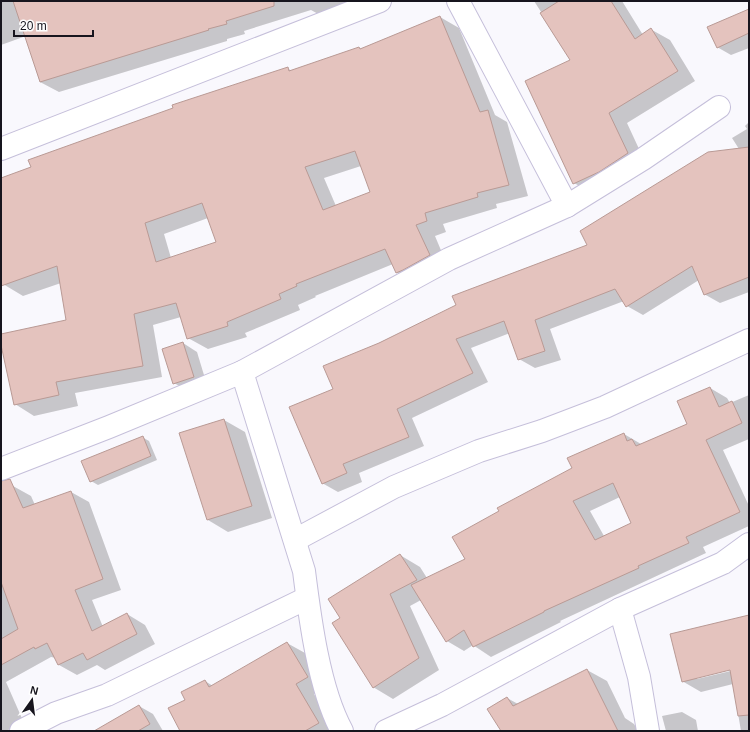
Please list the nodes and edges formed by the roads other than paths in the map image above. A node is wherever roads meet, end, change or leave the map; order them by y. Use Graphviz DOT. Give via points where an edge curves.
graph roads {
  1 [pos="380,1"];
  2 [pos="458,1"];
  3 [pos="719,107"];
  4 [pos="1,149"];
  5 [pos="567,206"];
  6 [pos="749,340"];
  7 [pos="242,372"];
  8 [pos="1,469"];
  9 [pos="295,540"];
  10 [pos="749,544"];
  11 [pos="307,598"];
  12 [pos="620,609"];
  13 [pos="21,731"];
  14 [pos="342,731"];
  15 [pos="386,731"];
  16 [pos="648,731"];
  1 -- 4 [label="street"];
  2 -- 5 [label="street"];
  3 -- 5 [label="street" via="643,159"];
  5 -- 7 [label="street" via="449,259"];
  6 -- 9 [label="street" via="605,407 479,451 394,487"];
  7 -- 8 [label="street"];
  7 -- 9 [label="street"];
  9 -- 11 [label="street" via="304,571"];
  10 -- 12 [label="street" via="723,563"];
  11 -- 13 [label="street" via="107,695 56,714"];
  11 -- 14 [label="street" via="326,692"];
  12 -- 15 [label="street" via="442,705"];
  12 -- 16 [label="street" via="639,677"];
}
